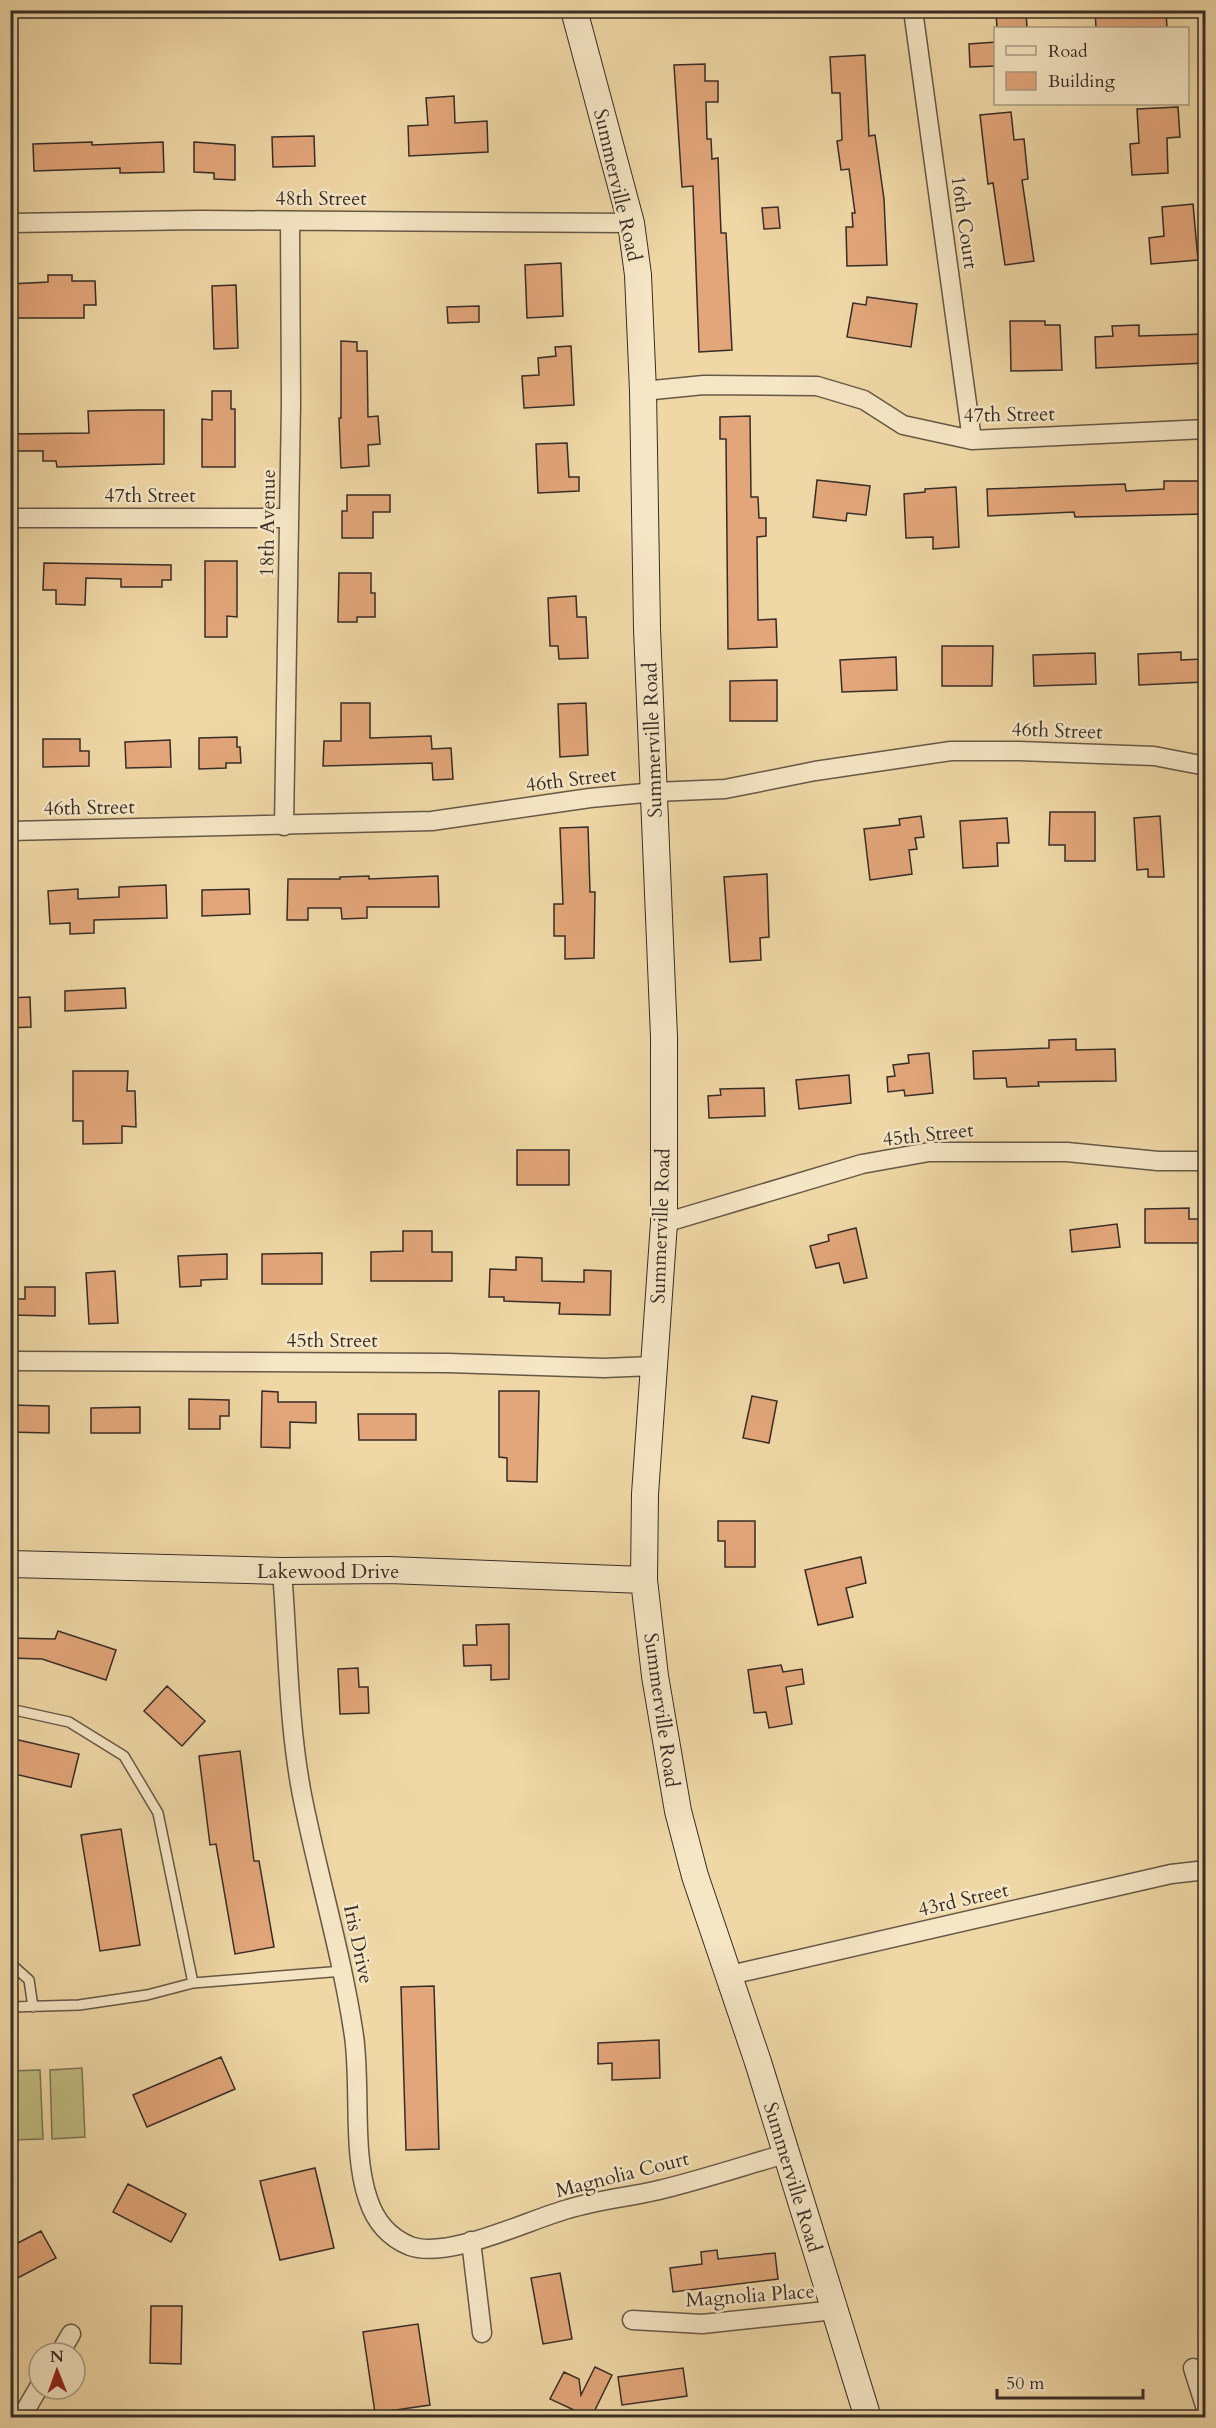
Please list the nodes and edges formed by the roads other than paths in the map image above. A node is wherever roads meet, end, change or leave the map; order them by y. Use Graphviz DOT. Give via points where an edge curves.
graph roads {
  1 [pos="574,10"];
  2 [pos="913,10"];
  3 [pos="290,221"];
  4 [pos="10,223"];
  5 [pos="631,223"];
  6 [pos="643,391"];
  7 [pos="1206,429"];
  8 [pos="972,440"];
  9 [pos="10,518"];
  10 [pos="289,518"];
  11 [pos="1206,766"];
  12 [pos="655,792"];
  13 [pos="285,826"];
  14 [pos="10,831"];
  15 [pos="1206,1161"];
  16 [pos="663,1223"];
  17 [pos="10,1361"];
  18 [pos="653,1366"];
  19 [pos="10,1564"];
  20 [pos="282,1571"];
  21 [pos="644,1580"];
  22 [pos="10,1709"];
  23 [pos="1206,1870"];
  24 [pos="10,1963"];
  25 [pos="343,1971"];
  26 [pos="730,1975"];
  27 [pos="193,1983"];
  28 [pos="10,2007"];
  29 [pos="33,2007"];
  30 [pos="786,2154"];
  31 [pos="471,2241"];
  32 [pos="835,2310"];
  33 [pos="632,2320"];
  34 [pos="482,2333"];
  35 [pos="71,2334"];
  36 [pos="67,2341"];
  37 [pos="1193,2368"];
  38 [pos="31,2401"];
  39 [pos="1206,2409"];
  40 [pos="21,2418"];
  41 [pos="868,2418"];
  1 -- 5 [label="main road, Summerville Road"];
  2 -- 8 [label="street, 16th Court"];
  3 -- 4 [label="street, 48th Street"];
  3 -- 5 [label="street, 48th Street"];
  3 -- 10 [label="street, 18th Avenue"];
  5 -- 6 [label="main road, Summerville Road" via="638,275"];
  6 -- 8 [label="street, 47th Street" via="704,385 817,386 864,400 903,425"];
  6 -- 12 [label="main road, Summerville Road" via="647,629"];
  7 -- 8 [label="street, 47th Street"];
  9 -- 10 [label="street, 47th Street"];
  10 -- 13 [label="street, 18th Avenue"];
  11 -- 12 [label="street, 46th Street" via="1154,756 951,751 725,789"];
  12 -- 13 [label="street, 46th Street" via="432,821"];
  12 -- 16 [label="main road, Summerville Road" via="664,1037"];
  13 -- 14 [label="street, 46th Street"];
  15 -- 16 [label="street, 45th Street" via="1158,1161 1067,1152 929,1152 862,1164"];
  16 -- 18 [label="main road, Summerville Road"];
  17 -- 18 [label="street, 45th Street"];
  18 -- 21 [label="main road, Summerville Road"];
  19 -- 20 [label="main road, Lakewood Drive"];
  20 -- 21 [label="main road, Lakewood Drive" via="389,1570"];
  20 -- 25 [label="street, Iris Drive" via="302,1793"];
  21 -- 26 [label="main road, Summerville Road" via="655,1676 678,1811 694,1876"];
  22 -- 27 [label="lane" via="69,1722 124,1756 158,1814"];
  23 -- 26 [label="street, 43rd Street" via="1160,1877"];
  24 -- 29 [label="lane" via="29,1980"];
  25 -- 27 [label="lane"];
  25 -- 31 [label="street, Iris Drive" via="359,2082 362,2162 375,2218 391,2236 412,2247 437,2250"];
  26 -- 30 [label="main road, Summerville Road"];
  27 -- 29 [label="lane" via="147,1995"];
  28 -- 29 [label="lane"];
  30 -- 31 [label="street, Magnolia Court" via="659,2189 568,2208"];
  30 -- 32 [label="main road, Summerville Road"];
  31 -- 34 [label="street"];
  32 -- 33 [label="street, Magnolia Place" via="702,2324"];
  32 -- 41 [label="main road, Summerville Road"];
  35 -- 36 [label="street"];
  37 -- 39 [label="street"];
  38 -- 40 [label="street"];
}
